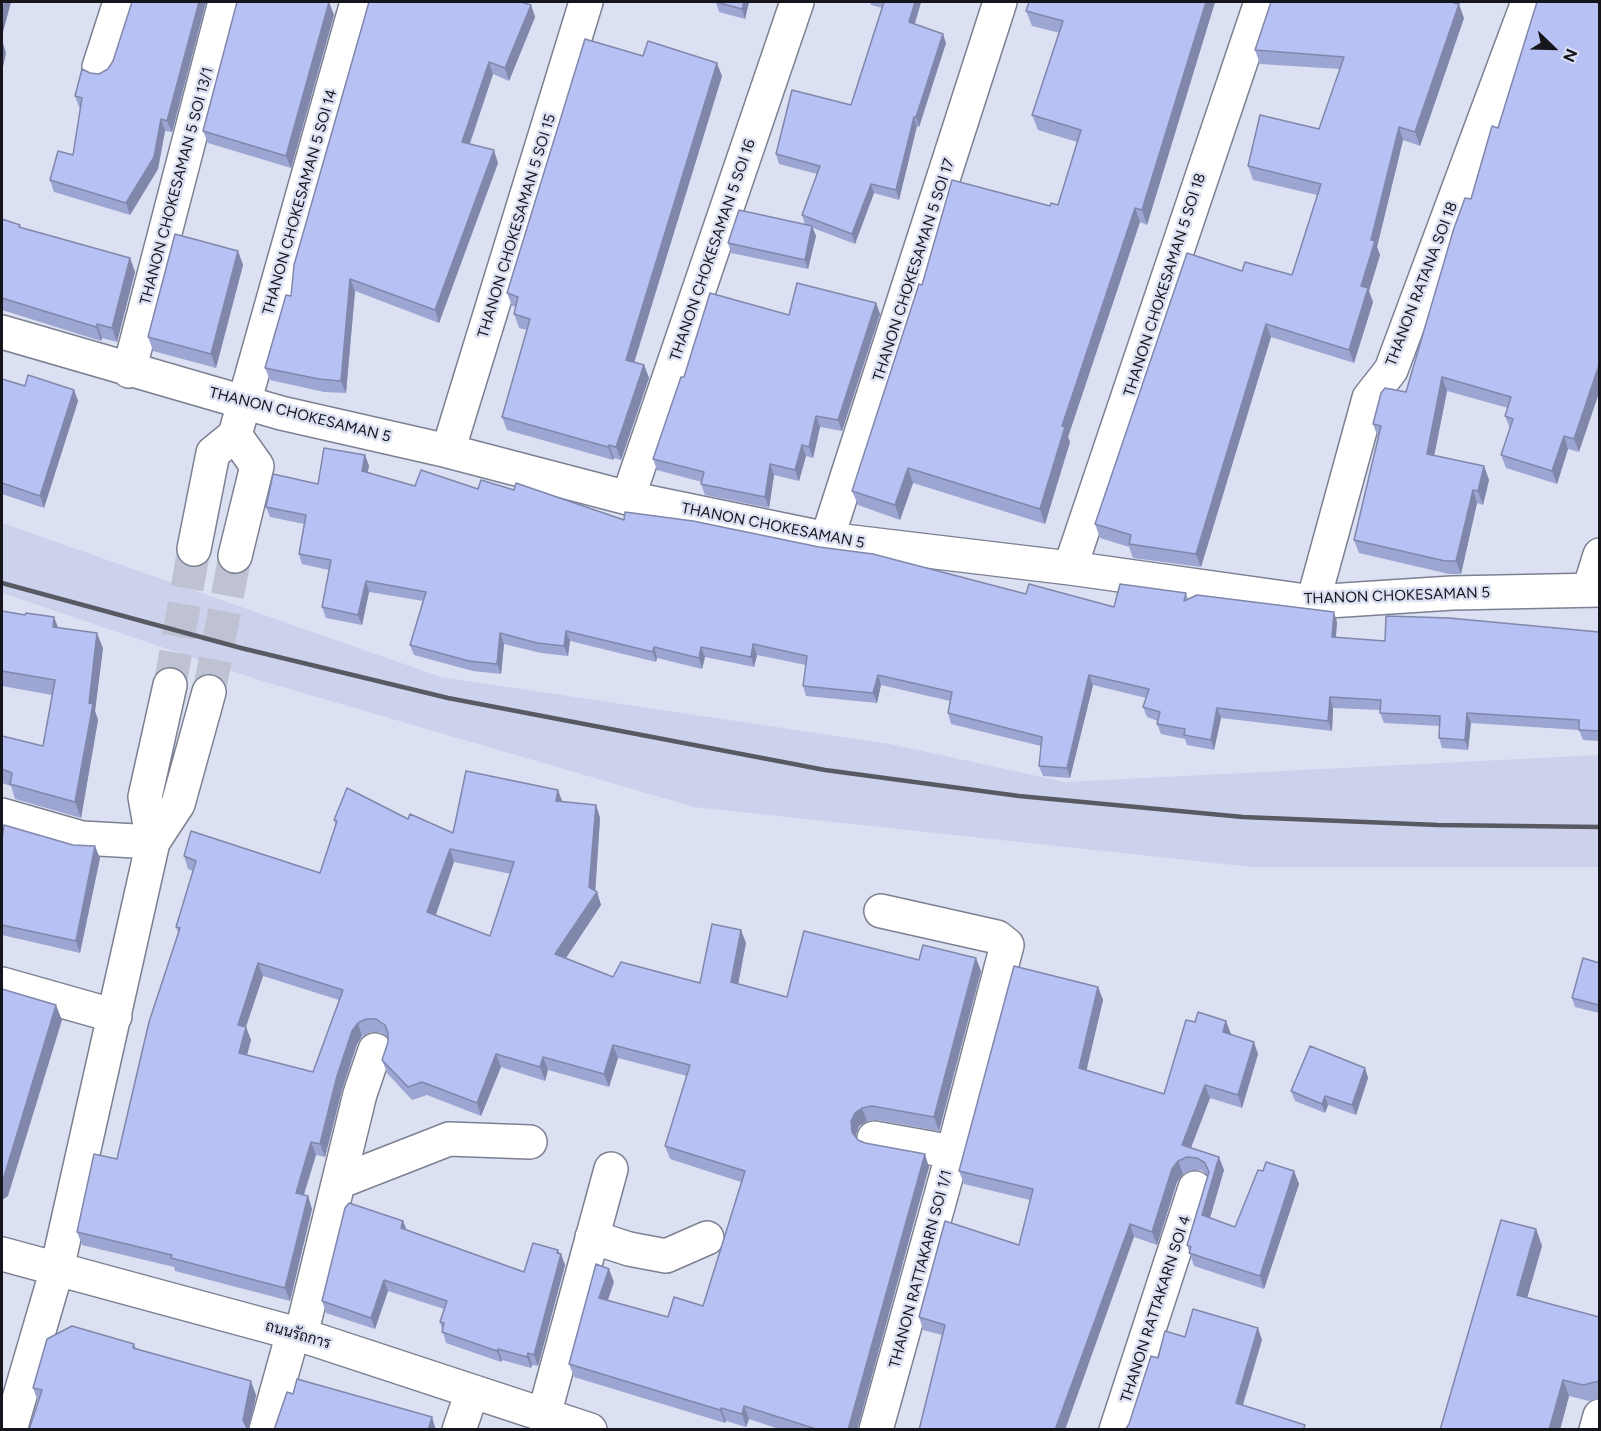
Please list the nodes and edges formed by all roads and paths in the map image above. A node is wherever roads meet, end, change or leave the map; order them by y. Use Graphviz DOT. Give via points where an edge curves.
graph roads {
  1 [pos="120,2"];
  2 [pos="225,2"];
  3 [pos="357,2"];
  4 [pos="586,2"];
  5 [pos="797,2"];
  6 [pos="1000,2"];
  7 [pos="1260,2"];
  8 [pos="1528,2"];
  9 [pos="99,68"];
  10 [pos="2,332"];
  11 [pos="129,371"];
  12 [pos="243,403"];
  13 [pos="235,435"];
  14 [pos="448,451"];
  15 [pos="628,498"];
  16 [pos="827,539"];
  17 [pos="194,549"];
  18 [pos="1599,555"];
  19 [pos="235,556"];
  20 [pos="1070,568"];
  21 [pos="1594,590"];
  22 [pos="1313,602"];
  23 [pos="170,685"];
  24 [pos="209,692"];
  25 [pos="2,815"];
  26 [pos="153,842"];
  27 [pos="881,911"];
  28 [pos="2,984"];
  29 [pos="115,1016"];
  30 [pos="375,1050"];
  31 [pos="874,1138"];
  32 [pos="530,1142"];
  33 [pos="953,1152"];
  34 [pos="611,1168"];
  35 [pos="339,1182"];
  36 [pos="1195,1188"];
  37 [pos="592,1237"];
  38 [pos="707,1238"];
  39 [pos="2,1254"];
  40 [pos="57,1269"];
  41 [pos="297,1334"];
  42 [pos="472,1392"];
  43 [pos="1599,1416"];
  44 [pos="568,1425"];
  45 [pos="10,1430"];
  46 [pos="267,1430"];
  47 [pos="459,1430"];
  48 [pos="876,1430"];
  49 [pos="1116,1430"];
  50 [pos="1596,1430"];
  1 -- 9 [label="street"];
  2 -- 11 [label="street, THANON CHOKESAMAN 5 SOI 13/1"];
  3 -- 12 [label="street, THANON CHOKESAMAN 5 SOI 14"];
  4 -- 14 [label="street, THANON CHOKESAMAN 5 SOI 15"];
  5 -- 15 [label="street, THANON CHOKESAMAN 5 SOI 16"];
  6 -- 16 [label="street, THANON CHOKESAMAN 5 SOI 17"];
  7 -- 20 [label="street, THANON CHOKESAMAN 5 SOI 18"];
  8 -- 22 [label="street, THANON RATANA SOI 18" via="1391,370 1369,398"];
  10 -- 11 [label="street, THANON CHOKESAMAN 5"];
  11 -- 12 [label="street, THANON CHOKESAMAN 5"];
  12 -- 13 [label="street, THANON CHOKESAMAN 5 SOI 14"];
  12 -- 14 [label="street, THANON CHOKESAMAN 5"];
  13 -- 17 [label="street" via="213,453"];
  13 -- 19 [label="street" via="257,466"];
  14 -- 15 [label="street, THANON CHOKESAMAN 5"];
  15 -- 16 [label="street, THANON CHOKESAMAN 5"];
  16 -- 20 [label="street, THANON CHOKESAMAN 5"];
  18 -- 21 [label="street"];
  20 -- 22 [label="street, THANON CHOKESAMAN 5"];
  21 -- 22 [label="street, THANON CHOKESAMAN 5" via="1452,593"];
  23 -- 26 [label="street" via="146,797"];
  24 -- 26 [label="street" via="178,804"];
  25 -- 26 [label="street" via="82,838"];
  26 -- 29 [label="street"];
  27 -- 33 [label="street" via="997,937 1007,945"];
  28 -- 29 [label="street"];
  29 -- 40 [label="street"];
  30 -- 35 [label="street"];
  31 -- 33 [label="street, THANON RATTAKARN SOI 1/1"];
  32 -- 35 [label="street" via="449,1139"];
  33 -- 48 [label="street, THANON RATTAKARN SOI 1/1"];
  34 -- 37 [label="street"];
  35 -- 41 [label="street"];
  36 -- 49 [label="street, THANON RATTAKARN SOI 4"];
  37 -- 38 [label="street" via="666,1256"];
  37 -- 44 [label="street"];
  39 -- 40 [label="street, ถนนรัถการ"];
  40 -- 41 [label="street, ถนนรัถการ"];
  40 -- 45 [label="street"];
  41 -- 42 [label="street, ถนนรัถการ"];
  41 -- 46 [label="street"];
  42 -- 44 [label="street, ถนนรัถการ"];
  42 -- 47 [label="street"];
  43 -- 50 [label="street"];
}
